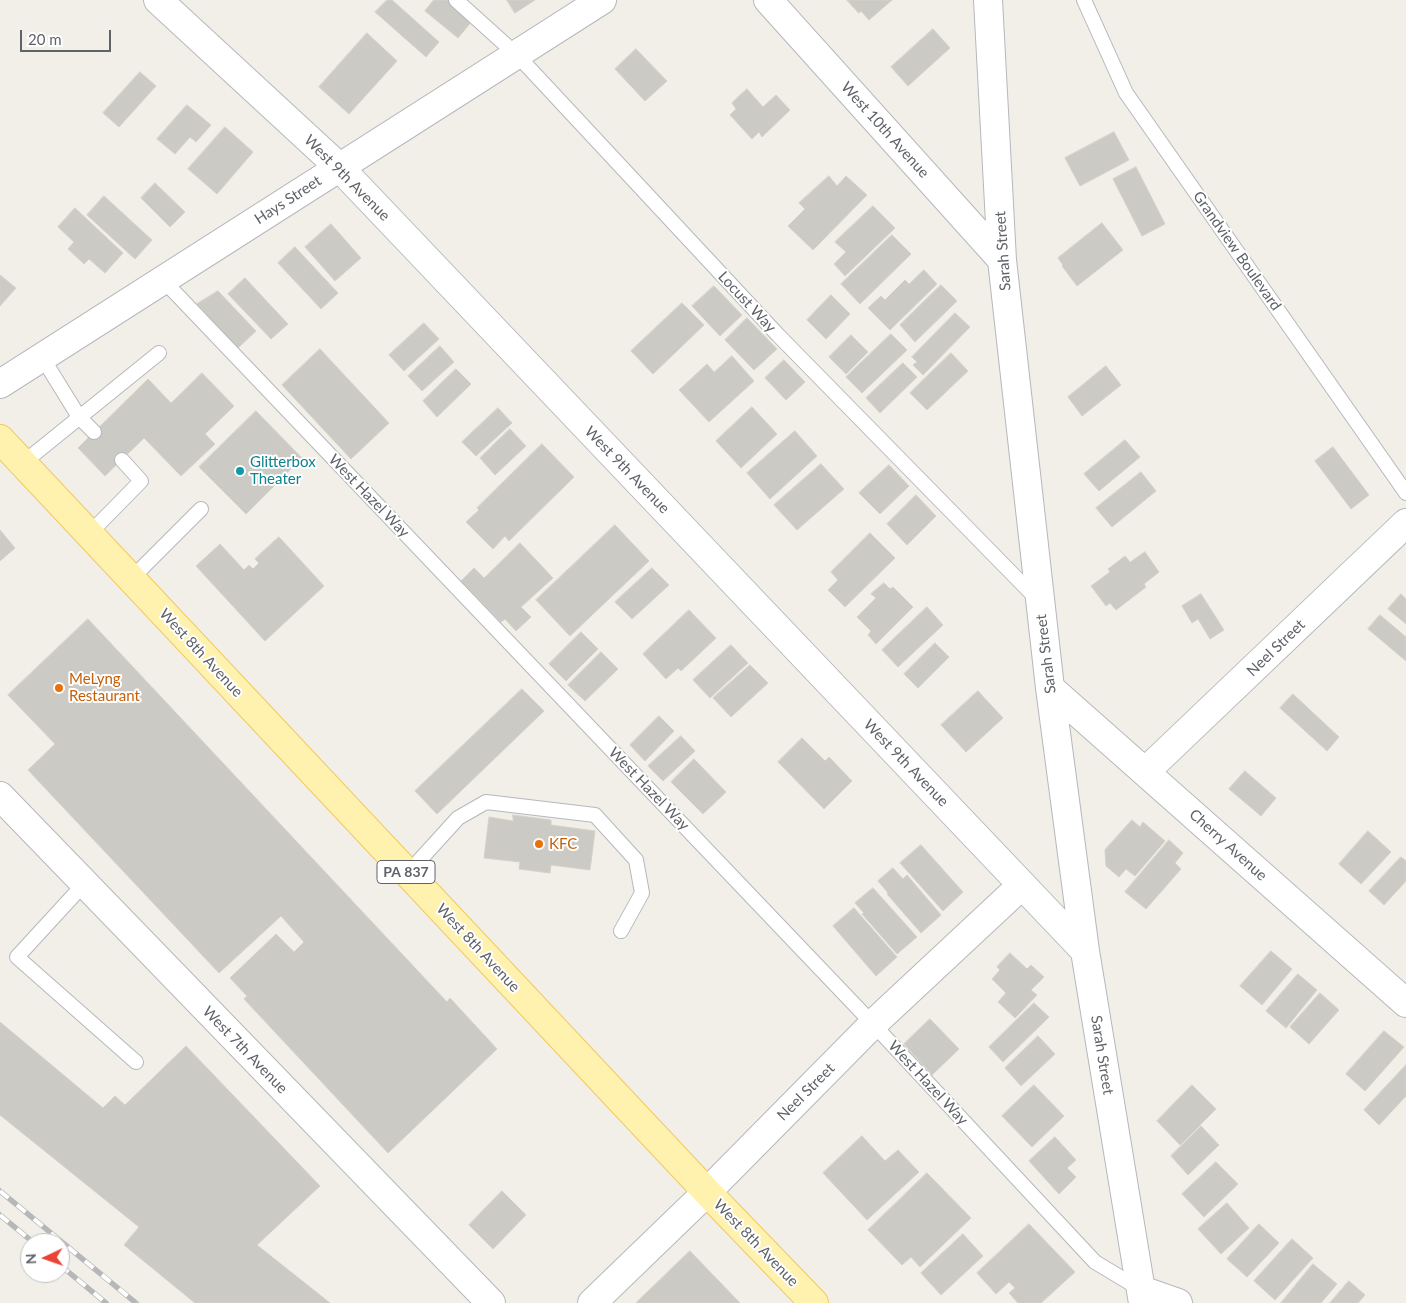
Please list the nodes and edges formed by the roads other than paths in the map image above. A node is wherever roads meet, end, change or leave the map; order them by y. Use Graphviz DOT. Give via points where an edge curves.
graph roads {
  1 [pos="158,0"];
  2 [pos="456,0"];
  3 [pos="602,0"];
  4 [pos="768,0"];
  5 [pos="988,0"];
  6 [pos="1084,0"];
  7 [pos="517,56"];
  8 [pos="339,167"];
  9 [pos="1002,260"];
  10 [pos="162,280"];
  11 [pos="159,352"];
  12 [pos="42,357"];
  13 [pos="0,384"];
  14 [pos="79,417"];
  15 [pos="94,432"];
  16 [pos="0,439"];
  17 [pos="122,460"];
  18 [pos="23,463"];
  19 [pos="1406,494"];
  20 [pos="201,509"];
  21 [pos="1406,523"];
  22 [pos="89,534"];
  23 [pos="131,578"];
  24 [pos="1040,602"];
  25 [pos="1050,688"];
  26 [pos="1145,772"];
  27 [pos="0,796"];
  28 [pos="408,873"];
  29 [pos="84,884"];
  30 [pos="1022,885"];
  31 [pos="621,931"];
  32 [pos="1085,951"];
  33 [pos="1406,1003"];
  34 [pos="873,1024"];
  35 [pos="136,1062"];
  36 [pos="707,1192"];
  37 [pos="1142,1296"];
  38 [pos="491,1303"];
  39 [pos="592,1303"];
  40 [pos="814,1303"];
  41 [pos="1178,1303"];
  1 -- 8 [label="street, West 9th Avenue"];
  2 -- 7 [label="lane, Locust Way"];
  3 -- 7 [label="street, Hays Street"];
  4 -- 9 [label="street, West 10th Avenue"];
  5 -- 9 [label="street, Sarah Street"];
  6 -- 19 [label="lane, Grandview Boulevard" via="1126,93"];
  7 -- 8 [label="street, Hays Street"];
  7 -- 24 [label="lane, Locust Way" via="778,335"];
  8 -- 10 [label="street, Hays Street"];
  8 -- 30 [label="street, West 9th Avenue"];
  9 -- 24 [label="street, Sarah Street"];
  10 -- 12 [label="street, Hays Street"];
  10 -- 34 [label="lane, West Hazel Way"];
  11 -- 14 [label="lane"];
  12 -- 13 [label="street, Hays Street"];
  12 -- 14 [label="lane"];
  14 -- 15 [label="lane"];
  14 -- 18 [label="lane"];
  16 -- 18 [label="main road, West 8th Avenue / PA 837"];
  17 -- 22 [label="lane" via="141,481"];
  18 -- 22 [label="main road, West 8th Avenue / PA 837"];
  20 -- 23 [label="lane"];
  21 -- 26 [label="street, Neel Street"];
  22 -- 23 [label="main road, West 8th Avenue / PA 837"];
  23 -- 28 [label="main road, West 8th Avenue / PA 837"];
  24 -- 25 [label="street, Sarah Street"];
  25 -- 26 [label="street, Cherry Avenue"];
  25 -- 32 [label="street, Sarah Street"];
  26 -- 33 [label="street, Cherry Avenue"];
  27 -- 29 [label="street, West 7th Avenue"];
  28 -- 31 [label="lane" via="458,818 486,802 595,815 636,860 642,893"];
  28 -- 36 [label="main road, West 8th Avenue / PA 837"];
  29 -- 35 [label="lane" via="17,957"];
  29 -- 38 [label="street, West 7th Avenue"];
  30 -- 32 [label="street, West 9th Avenue"];
  30 -- 34 [label="street, Neel Street"];
  32 -- 37 [label="street, Sarah Street"];
  34 -- 36 [label="street, Neel Street"];
  34 -- 37 [label="lane, West Hazel Way" via="1095,1262"];
  36 -- 39 [label="street, Neel Street"];
  36 -- 40 [label="main road, West 8th Avenue / PA 837"];
  37 -- 41 [label="street"];
}
